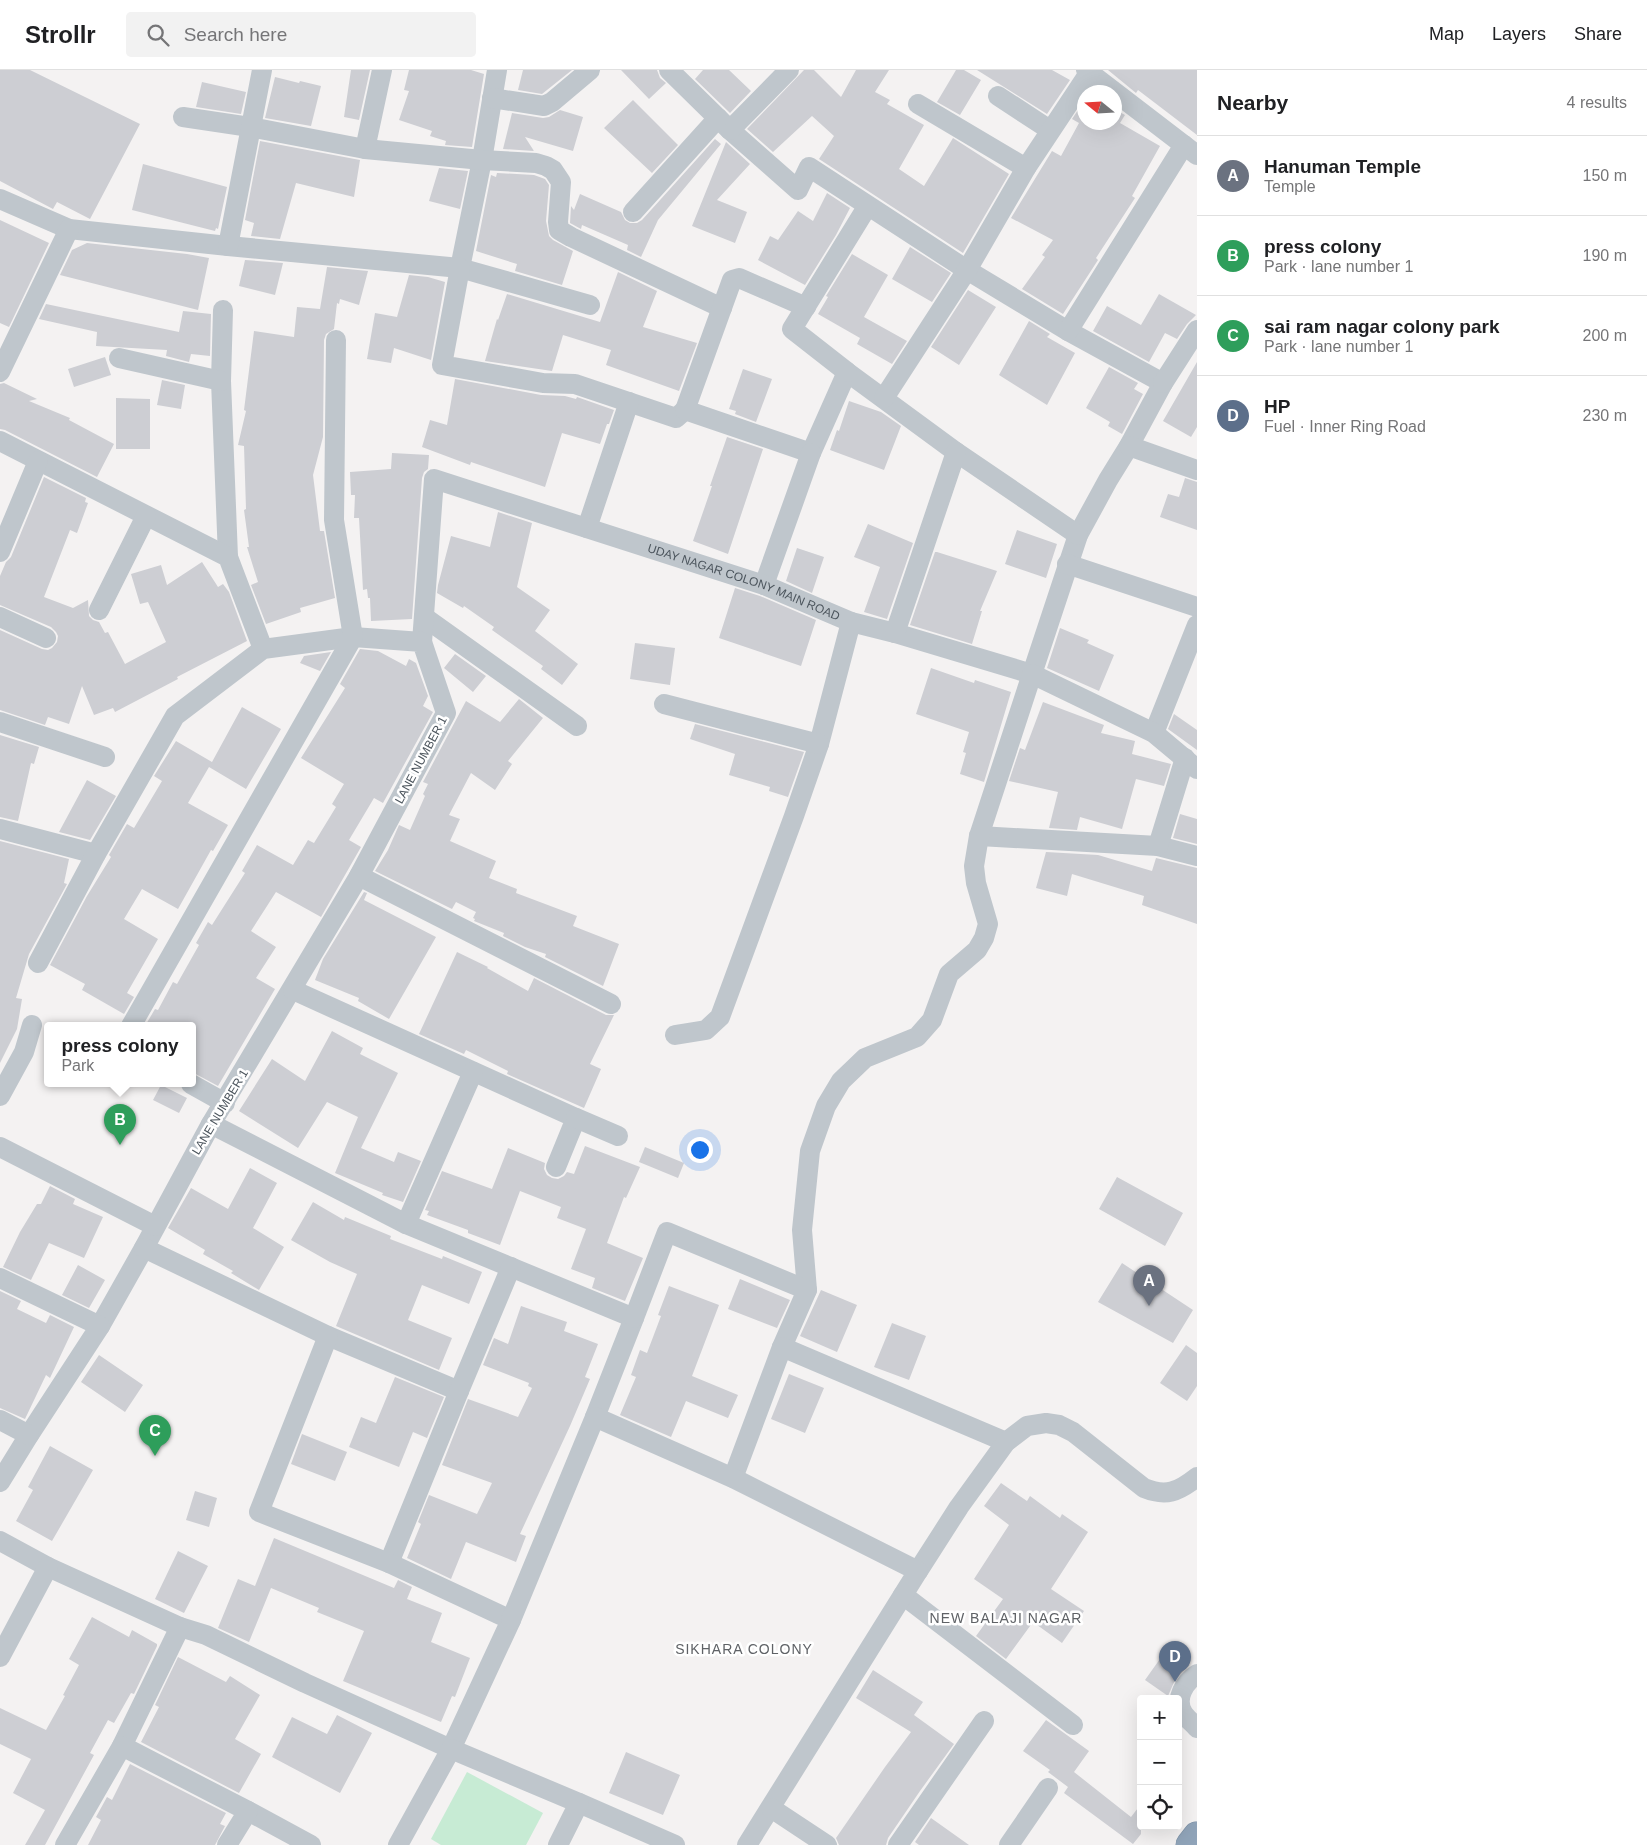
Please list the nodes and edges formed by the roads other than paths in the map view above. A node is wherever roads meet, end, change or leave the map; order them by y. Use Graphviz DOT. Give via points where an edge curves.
graph roads {
  1 [pos="262,70"];
  2 [pos="382,70"];
  3 [pos="497,70"];
  4 [pos="590,70"];
  5 [pos="669,70"];
  6 [pos="789,70"];
  7 [pos="1088,71"];
  8 [pos="998,96"];
  9 [pos="492,98"];
  10 [pos="918,104"];
  11 [pos="183,117"];
  12 [pos="724,124"];
  13 [pos="250,127"];
  14 [pos="1050,130"];
  15 [pos="365,149"];
  16 [pos="1190,150"];
  17 [pos="482,160"];
  18 [pos="1026,168"];
  19 [pos="0,199"];
  20 [pos="867,207"];
  21 [pos="633,212"];
  22 [pos="68,229"];
  23 [pos="228,246"];
  24 [pos="460,268"];
  25 [pos="967,270"];
  26 [pos="590,305"];
  27 [pos="806,306"];
  28 [pos="722,308"];
  29 [pos="223,310"];
  30 [pos="1197,330"];
  31 [pos="1068,331"];
  32 [pos="336,340"];
  33 [pos="119,358"];
  34 [pos="0,372"];
  35 [pos="847,372"];
  36 [pos="221,381"];
  37 [pos="1163,383"];
  38 [pos="884,398"];
  39 [pos="629,402"];
  40 [pos="685,410"];
  41 [pos="0,442"];
  42 [pos="1129,446"];
  43 [pos="956,452"];
  44 [pos="811,453"];
  45 [pos="38,461"];
  46 [pos="1197,470"];
  47 [pos="146,516"];
  48 [pos="587,528"];
  49 [pos="1078,535"];
  50 [pos="0,552"];
  51 [pos="228,557"];
  52 [pos="1068,564"];
  53 [pos="764,585"];
  54 [pos="1197,607"];
  55 [pos="98,610"];
  56 [pos="0,617"];
  57 [pos="424,618"];
  58 [pos="850,622"];
  59 [pos="1197,625"];
  60 [pos="895,633"];
  61 [pos="353,637"];
  62 [pos="46,638"];
  63 [pos="422,642"];
  64 [pos="263,649"];
  65 [pos="1032,674"];
  66 [pos="664,704"];
  67 [pos="0,722"];
  68 [pos="577,726"];
  69 [pos="1154,732"];
  70 [pos="819,744"];
  71 [pos="105,757"];
  72 [pos="1191,763"];
  73 [pos="0,829"];
  74 [pos="979,836"];
  75 [pos="1158,846"];
  76 [pos="96,854"];
  77 [pos="1197,856"];
  78 [pos="359,876"];
  79 [pos="38,963"];
  80 [pos="293,990"];
  81 [pos="611,1004"];
  82 [pos="133,1022"];
  83 [pos="32,1025"];
  84 [pos="675,1035"];
  85 [pos="473,1072"];
  86 [pos="196,1087"];
  87 [pos="0,1096"];
  88 [pos="225,1103"];
  89 [pos="576,1118"];
  90 [pos="211,1124"];
  91 [pos="618,1136"];
  92 [pos="0,1147"];
  93 [pos="556,1167"];
  94 [pos="406,1224"];
  95 [pos="155,1226"];
  96 [pos="144,1248"];
  97 [pos="511,1267"];
  98 [pos="0,1278"];
  99 [pos="807,1290"];
  100 [pos="634,1318"];
  101 [pos="100,1326"];
  102 [pos="328,1336"];
  103 [pos="782,1347"];
  104 [pos="459,1392"];
  105 [pos="595,1417"];
  106 [pos="0,1420"];
  107 [pos="29,1435"];
  108 [pos="1006,1442"];
  109 [pos="1197,1477"];
  110 [pos="733,1478"];
  111 [pos="0,1482"];
  112 [pos="0,1541"];
  113 [pos="389,1563"];
  114 [pos="48,1567"];
  115 [pos="918,1571"];
  116 [pos="903,1595"];
  117 [pos="511,1620"];
  118 [pos="180,1627"];
  119 [pos="0,1657"];
  120 [pos="1197,1674"];
  121 [pos="984,1721"];
  122 [pos="1073,1725"];
  123 [pos="1197,1728"];
  124 [pos="122,1746"];
  125 [pos="451,1749"];
  126 [pos="1048,1788"];
  127 [pos="579,1803"];
  128 [pos="771,1808"];
  129 [pos="248,1811"];
  130 [pos="1197,1836"];
  131 [pos="65,1845"];
  132 [pos="227,1845"];
  133 [pos="311,1845"];
  134 [pos="398,1845"];
  135 [pos="558,1845"];
  136 [pos="675,1845"];
  137 [pos="747,1845"];
  138 [pos="828,1845"];
  139 [pos="898,1845"];
  140 [pos="1009,1845"];
  141 [pos="1190,1845"];
  1 -- 13 [label="street"];
  2 -- 15 [label="street"];
  3 -- 9 [label="street"];
  4 -- 9 [label="street" via="544,106"];
  5 -- 12 [label="street"];
  6 -- 12 [label="street"];
  7 -- 14 [label="street"];
  7 -- 16 [label="street"];
  8 -- 14 [label="street"];
  9 -- 17 [label="street"];
  10 -- 18 [label="street"];
  11 -- 13 [label="street"];
  12 -- 20 [label="street" via="798,190 809,167"];
  12 -- 21 [label="street"];
  13 -- 15 [label="street"];
  13 -- 23 [label="street"];
  14 -- 18 [label="street"];
  15 -- 17 [label="street"];
  16 -- 31 [label="street"];
  17 -- 24 [label="street"];
  17 -- 28 [label="street" via="536,163 553,170 560,182 559,230"];
  18 -- 25 [label="street"];
  19 -- 22 [label="street"];
  20 -- 25 [label="street"];
  20 -- 27 [label="street"];
  22 -- 23 [label="street"];
  22 -- 34 [label="street"];
  23 -- 24 [label="street"];
  24 -- 26 [label="street"];
  24 -- 39 [label="street" via="442,365 543,383 575,384"];
  25 -- 31 [label="street"];
  25 -- 38 [label="street"];
  27 -- 28 [label="street" via="739,278 732,280"];
  27 -- 35 [label="street" via="792,329"];
  28 -- 40 [label="street"];
  29 -- 36 [label="street"];
  30 -- 37 [label="street"];
  31 -- 37 [label="street"];
  32 -- 61 [label="street" via="334,520"];
  33 -- 36 [label="street"];
  35 -- 38 [label="street"];
  35 -- 44 [label="street"];
  36 -- 51 [label="street"];
  37 -- 42 [label="street"];
  38 -- 43 [label="street"];
  39 -- 40 [label="street" via="676,418"];
  39 -- 48 [label="street"];
  40 -- 44 [label="street"];
  41 -- 45 [label="street"];
  42 -- 46 [label="street"];
  42 -- 49 [label="street"];
  43 -- 49 [label="street"];
  43 -- 60 [label="street"];
  44 -- 53 [label="street"];
  45 -- 47 [label="street"];
  45 -- 50 [label="street"];
  47 -- 51 [label="street"];
  47 -- 55 [label="street"];
  48 -- 53 [label="street, UDAY NAGAR COLONY MAIN ROAD"];
  48 -- 57 [label="street, UDAY NAGAR COLONY MAIN ROAD" via="434,479"];
  49 -- 52 [label="street"];
  51 -- 64 [label="street"];
  52 -- 54 [label="street"];
  52 -- 65 [label="street"];
  53 -- 58 [label="street, UDAY NAGAR COLONY MAIN ROAD"];
  56 -- 62 [label="street"];
  57 -- 63 [label="street, UDAY NAGAR COLONY MAIN ROAD"];
  57 -- 68 [label="street"];
  58 -- 60 [label="street"];
  58 -- 70 [label="street, UDAY NAGAR COLONY MAIN ROAD"];
  59 -- 69 [label="street"];
  60 -- 65 [label="street"];
  61 -- 63 [label="street"];
  61 -- 64 [label="street"];
  61 -- 82 [label="street"];
  63 -- 78 [label="street, LANE NUMBER 1" via="446,713"];
  64 -- 76 [label="street" via="174,716"];
  65 -- 69 [label="street"];
  65 -- 74 [label="street"];
  66 -- 70 [label="street"];
  67 -- 71 [label="street"];
  69 -- 72 [label="street"];
  70 -- 84 [label="street, UDAY NAGAR COLONY MAIN ROAD" via="720,1017 706,1030"];
  72 -- 75 [label="street"];
  73 -- 76 [label="street"];
  74 -- 75 [label="street"];
  74 -- 99 [label="street" via="974,866 988,924 984,938 977,950 948,974 932,1020 917,1037 864,1058 841,1081 826,1106 810,1151 802,1230"];
  75 -- 77 [label="street"];
  76 -- 79 [label="street"];
  78 -- 80 [label="street, LANE NUMBER 1"];
  78 -- 81 [label="street"];
  80 -- 85 [label="street"];
  80 -- 88 [label="street, LANE NUMBER 1"];
  83 -- 87 [label="street" via="24,1052"];
  85 -- 89 [label="street"];
  85 -- 94 [label="street"];
  86 -- 88 [label="street"];
  88 -- 90 [label="street, LANE NUMBER 1"];
  89 -- 91 [label="street"];
  89 -- 93 [label="street"];
  90 -- 94 [label="street"];
  90 -- 95 [label="street, LANE NUMBER 1"];
  92 -- 95 [label="street"];
  94 -- 97 [label="street"];
  95 -- 96 [label="street, LANE NUMBER 1"];
  96 -- 101 [label="street, LANE NUMBER 1"];
  96 -- 102 [label="street"];
  97 -- 100 [label="street"];
  97 -- 104 [label="street"];
  98 -- 101 [label="street"];
  99 -- 100 [label="street" via="667,1232"];
  99 -- 103 [label="street"];
  100 -- 105 [label="street"];
  101 -- 107 [label="street, LANE NUMBER 1"];
  102 -- 104 [label="street"];
  102 -- 113 [label="street" via="259,1512"];
  103 -- 108 [label="street"];
  103 -- 110 [label="street"];
  104 -- 113 [label="street"];
  105 -- 110 [label="street"];
  105 -- 117 [label="street"];
  106 -- 107 [label="street"];
  107 -- 111 [label="street, LANE NUMBER 1"];
  108 -- 109 [label="street" via="1027,1426 1059,1425 1073,1432 1144,1488 1157,1494 1175,1491"];
  108 -- 115 [label="street"];
  110 -- 115 [label="street"];
  112 -- 114 [label="street"];
  113 -- 117 [label="street"];
  114 -- 118 [label="street"];
  114 -- 119 [label="street"];
  115 -- 116 [label="street"];
  116 -- 122 [label="street"];
  116 -- 128 [label="street"];
  117 -- 125 [label="street"];
  118 -- 124 [label="street"];
  118 -- 125 [label="street" via="206,1635"];
  120 -- 123 [label="street" via="1183,1687 1179,1698 1182,1712"];
  121 -- 139 [label="street"];
  124 -- 129 [label="street"];
  124 -- 131 [label="street"];
  125 -- 127 [label="street"];
  125 -- 134 [label="street"];
  126 -- 140 [label="street"];
  127 -- 135 [label="street"];
  127 -- 136 [label="street"];
  128 -- 137 [label="street"];
  128 -- 138 [label="street"];
  129 -- 132 [label="street"];
  129 -- 133 [label="street"];
  130 -- 141 [label="highway"];
}
